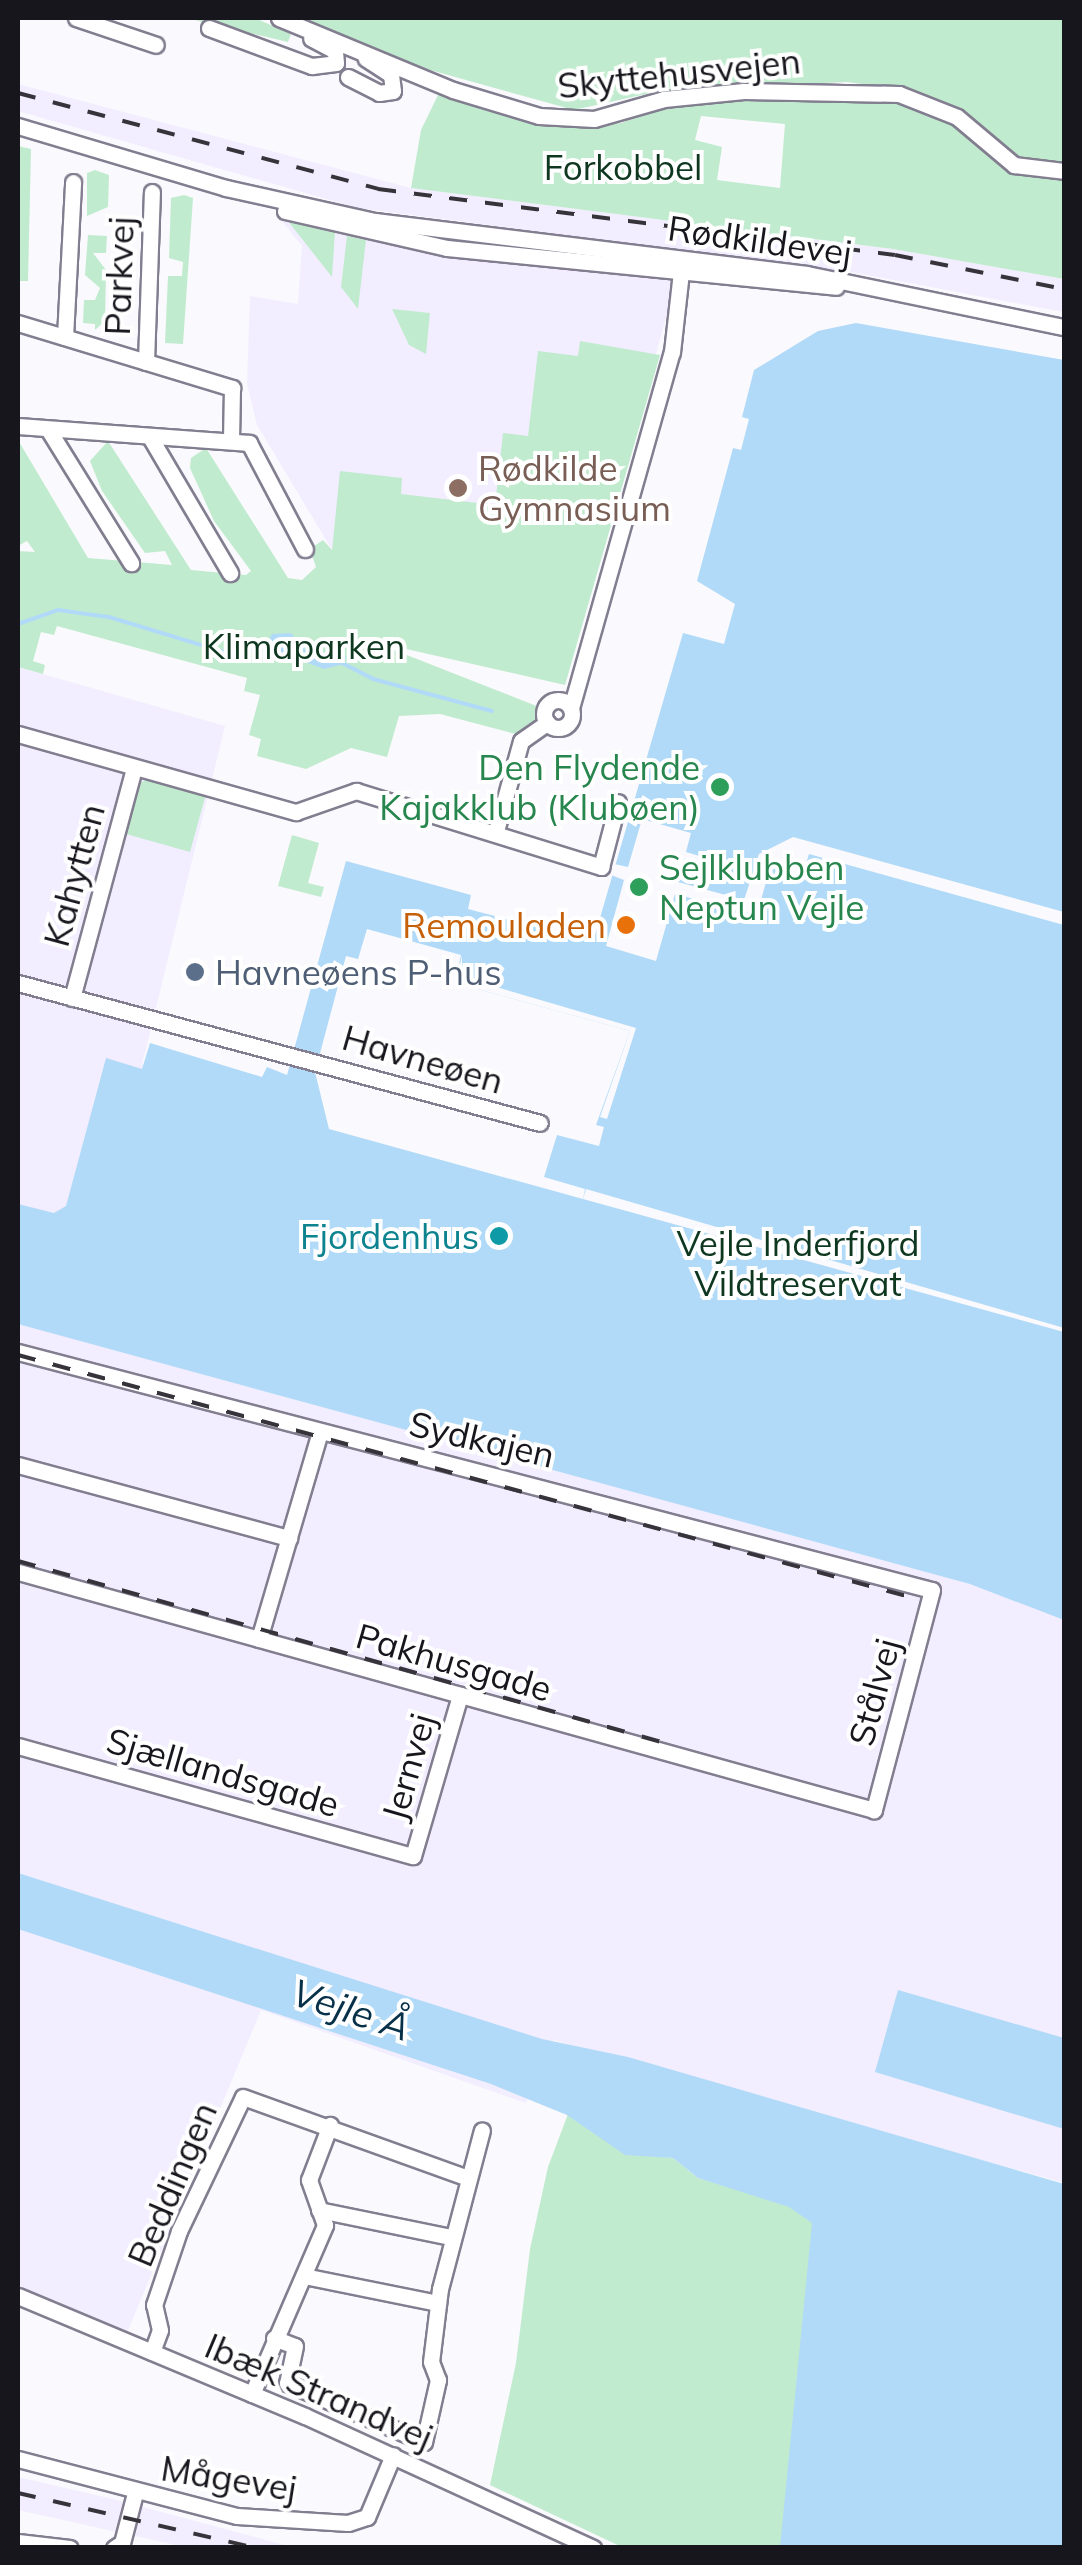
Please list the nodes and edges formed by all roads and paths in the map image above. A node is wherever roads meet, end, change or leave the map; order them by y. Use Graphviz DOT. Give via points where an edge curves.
graph roads {
  1 [pos="76,18"];
  2 [pos="276,18"];
  3 [pos="209,28"];
  4 [pos="350,42"];
  5 [pos="156,45"];
  6 [pos="348,76"];
  7 [pos="18,126"];
  8 [pos="1064,171"];
  9 [pos="73,182"];
  10 [pos="152,192"];
  11 [pos="681,266"];
  12 [pos="18,323"];
  13 [pos="1064,327"];
  14 [pos="65,337"];
  15 [pos="146,362"];
  16 [pos="18,426"];
  17 [pos="48,429"];
  18 [pos="150,436"];
  19 [pos="231,441"];
  20 [pos="304,549"];
  21 [pos="131,563"];
  22 [pos="230,573"];
  23 [pos="18,734"];
  24 [pos="134,768"];
  25 [pos="618,802"];
  26 [pos="496,831"];
  27 [pos="18,984"];
  28 [pos="80,1001"];
  29 [pos="540,1123"];
  30 [pos="18,1352"];
  31 [pos="320,1432"];
  32 [pos="18,1465"];
  33 [pos="512,1476"];
  34 [pos="506,1494"];
  35 [pos="289,1538"];
  36 [pos="18,1572"];
  37 [pos="932,1590"];
  38 [pos="259,1639"];
  39 [pos="460,1695"];
  40 [pos="18,1746"];
  41 [pos="874,1810"];
  42 [pos="413,1856"];
  43 [pos="330,2125"];
  44 [pos="482,2130"];
  45 [pos="468,2178"];
  46 [pos="319,2210"];
  47 [pos="450,2237"];
  48 [pos="304,2276"];
  49 [pos="18,2296"];
  50 [pos="438,2304"];
  51 [pos="274,2338"];
  52 [pos="152,2352"];
  53 [pos="252,2394"];
  54 [pos="392,2455"];
  55 [pos="18,2460"];
  56 [pos="136,2493"];
  57 [pos="27,2544"];
  58 [pos="122,2546"];
  59 [pos="70,2548"];
  60 [pos="593,2548"];
  1 -- 5 [label="street"];
  2 -- 3 [label="street, Skyttehusvejen" via="330,46 336,63 312,66"];
  2 -- 4 [label="street, Skyttehusvejen"];
  4 -- 6 [label="street, Skyttehusvejen" via="391,75 394,91 378,92"];
  4 -- 8 [label="street, Skyttehusvejen" via="454,90 565,119 740,92 899,94 957,117 1014,165"];
  7 -- 11 [label="street, Rødkildevej" via="226,188 376,221"];
  9 -- 14 [label="street, Parkvej"];
  10 -- 15 [label="street, Parkvej"];
  11 -- 13 [label="street, Rødkildevej" via="873,286"];
  11 -- 26 [label="street" via="672,352 571,708 551,702 544,710 547,723 521,741"];
  12 -- 14 [label="street, Parkvej"];
  14 -- 15 [label="street, Parkvej"];
  15 -- 19 [label="street, Parkvej" via="232,388"];
  16 -- 17 [label="street"];
  17 -- 18 [label="street"];
  17 -- 21 [label="street"];
  18 -- 19 [label="street"];
  18 -- 22 [label="street"];
  19 -- 20 [label="street" via="250,443"];
  23 -- 24 [label="street"];
  24 -- 26 [label="street" via="296,812 356,791"];
  24 -- 28 [label="street, Kahytten"];
  25 -- 26 [label="street" via="601,867"];
  27 -- 28 [label="street, Havneøen"];
  28 -- 29 [label="street, Havneøen"];
  30 -- 31 [label="street, Sydkajen"];
  31 -- 33 [label="street, Sydkajen"];
  31 -- 35 [label="street"];
  32 -- 35 [label="street"];
  33 -- 34 [label="street"];
  33 -- 37 [label="street, Sydkajen"];
  35 -- 38 [label="street"];
  36 -- 38 [label="street, Pakhusgade"];
  37 -- 41 [label="street, Stålvej"];
  38 -- 39 [label="street, Pakhusgade"];
  39 -- 41 [label="street, Pakhusgade"];
  39 -- 42 [label="street, Jernvej"];
  40 -- 42 [label="street, Sjællandsgade"];
  43 -- 45 [label="street, Beddingen"];
  43 -- 46 [label="street" via="309,2180"];
  43 -- 52 [label="street, Beddingen" via="243,2097 179,2231 154,2305 160,2330"];
  44 -- 45 [label="street"];
  45 -- 47 [label="street"];
  46 -- 47 [label="street"];
  46 -- 48 [label="street" via="325,2225"];
  47 -- 50 [label="street"];
  48 -- 50 [label="street"];
  48 -- 51 [label="street"];
  49 -- 52 [label="street, Ibæk Strandvej"];
  50 -- 51 [label="street" via="430,2362 438,2380 424,2442 288,2383 295,2346"];
  51 -- 53 [label="street"];
  52 -- 53 [label="street, Ibæk Strandvej"];
  53 -- 54 [label="street, Ibæk Strandvej"];
  54 -- 56 [label="street, Mågevej" via="358,2523 237,2516"];
  54 -- 60 [label="street, Ibæk Strandvej"];
  55 -- 56 [label="street, Mågevej"];
  56 -- 58 [label="street"];
  57 -- 59 [label="street"];
}
